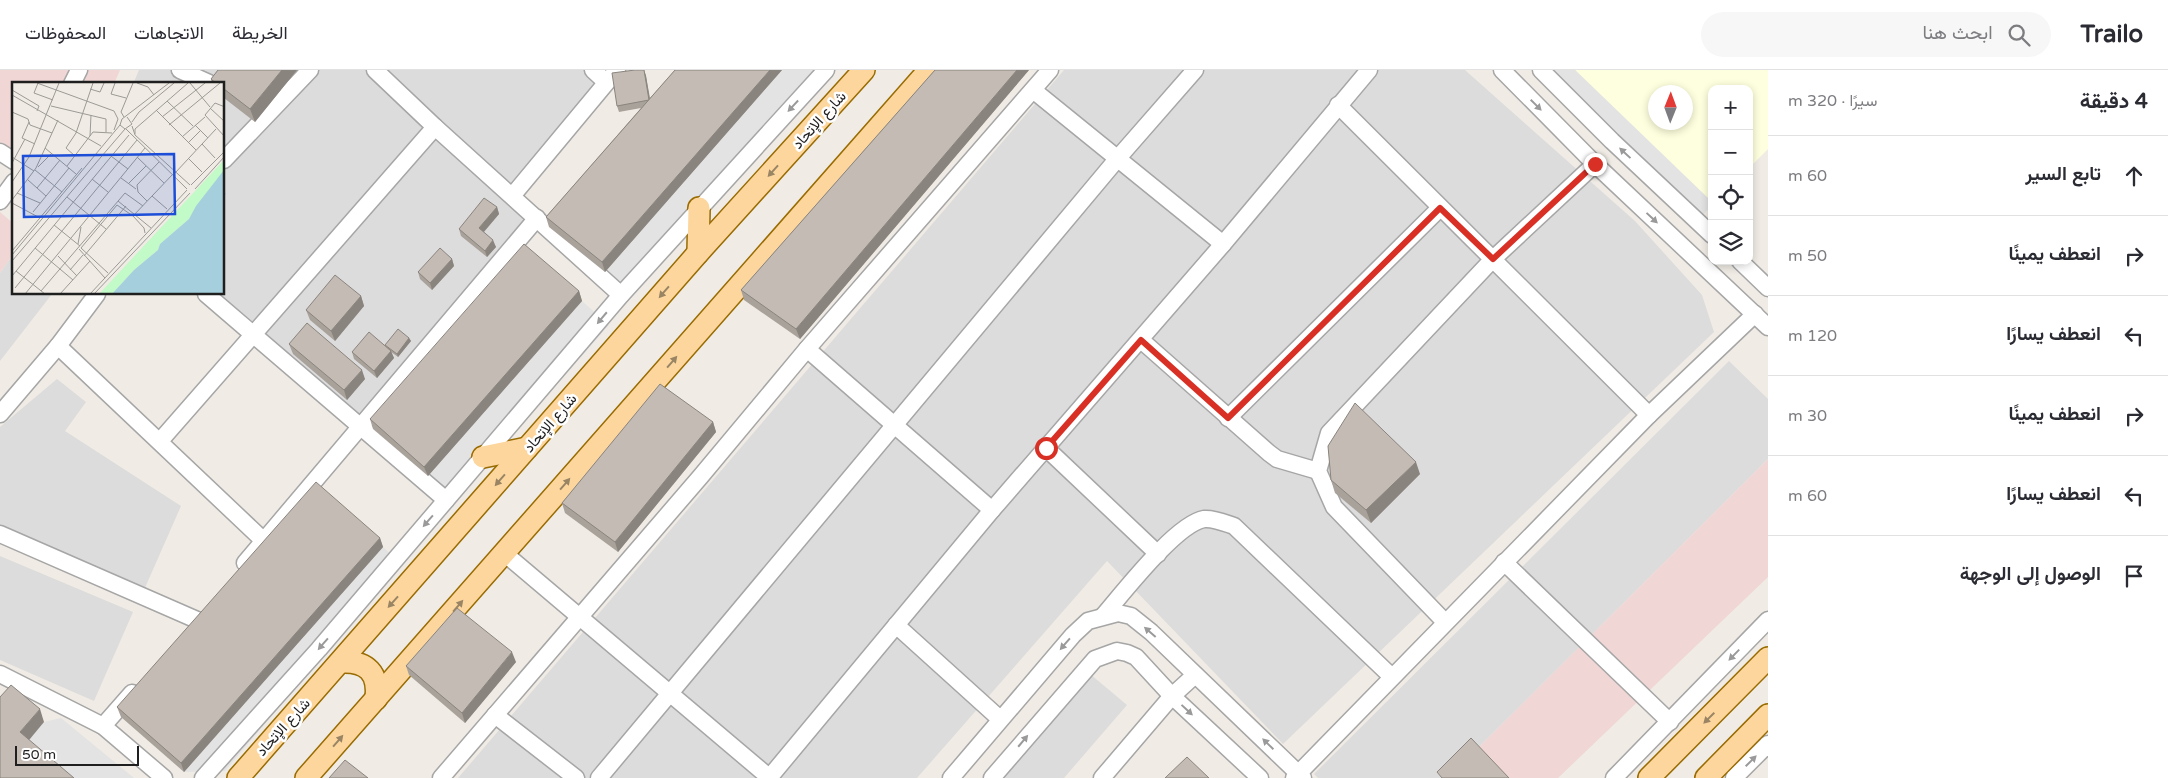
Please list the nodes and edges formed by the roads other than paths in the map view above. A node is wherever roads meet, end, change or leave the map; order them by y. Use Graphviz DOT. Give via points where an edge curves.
graph roads {
  1 [pos="79,70"];
  2 [pos="180,70"];
  3 [pos="310,70"];
  4 [pos="375,70"];
  5 [pos="593,70"];
  6 [pos="826,70"];
  7 [pos="864,70"];
  8 [pos="929,70"];
  9 [pos="1050,70"];
  10 [pos="1196,70"];
  11 [pos="1369,70"];
  12 [pos="1502,70"];
  13 [pos="1541,70"];
  14 [pos="611,76"];
  15 [pos="211,79"];
  16 [pos="73,82"];
  17 [pos="1033,90"];
  18 [pos="1338,105"];
  19 [pos="436,127"];
  20 [pos="0,152"];
  21 [pos="1118,158"];
  22 [pos="225,159"];
  23 [pos="12,160"];
  24 [pos="1595,164"];
  25 [pos="12,185"];
  26 [pos="513,195"];
  27 [pos="0,201"];
  28 [pos="700,208"];
  29 [pos="1440,208"];
  30 [pos="537,218"];
  31 [pos="1708,231"];
  32 [pos="1223,244"];
  33 [pos="698,253"];
  34 [pos="1493,259"];
  35 [pos="1744,265"];
  36 [pos="1768,288"];
  37 [pos="96,295"];
  38 [pos="207,295"];
  39 [pos="621,295"];
  40 [pos="1755,314"];
  41 [pos="1768,327"];
  42 [pos="254,334"];
  43 [pos="1141,340"];
  44 [pos="58,346"];
  45 [pos="807,349"];
  46 [pos="0,414"];
  47 [pos="1649,415"];
  48 [pos="1228,418"];
  49 [pos="895,424"];
  50 [pos="362,426"];
  51 [pos="160,442"];
  52 [pos="528,448"];
  53 [pos="1046,448"];
  54 [pos="483,457"];
  55 [pos="1318,471"];
  56 [pos="446,500"];
  57 [pos="992,510"];
  58 [pos="0,534"];
  59 [pos="264,541"];
  60 [pos="504,553"];
  61 [pos="1158,554"];
  62 [pos="1504,562"];
  63 [pos="234,576"];
  64 [pos="209,605"];
  65 [pos="580,616"];
  66 [pos="1103,616"];
  67 [pos="196,620"];
  68 [pos="1768,620"];
  69 [pos="1445,622"];
  70 [pos="896,625"];
  71 [pos="184,634"];
  72 [pos="1768,658"];
  73 [pos="342,662"];
  74 [pos="0,674"];
  75 [pos="1195,675"];
  76 [pos="1392,677"];
  77 [pos="140,684"];
  78 [pos="672,693"];
  79 [pos="1172,696"];
  80 [pos="376,698"];
  81 [pos="495,715"];
  82 [pos="1768,715"];
  83 [pos="1000,719"];
  84 [pos="1670,722"];
  85 [pos="103,726"];
  86 [pos="1768,744"];
  87 [pos="1299,777"];
  88 [pos="164,778"];
  89 [pos="203,778"];
  90 [pos="238,778"];
  91 [pos="306,778"];
  92 [pos="441,778"];
  93 [pos="576,778"];
  94 [pos="599,778"];
  95 [pos="770,778"];
  96 [pos="951,778"];
  97 [pos="992,778"];
  98 [pos="1102,778"];
  99 [pos="1260,778"];
  100 [pos="1614,778"];
  101 [pos="1649,778"];
  102 [pos="1706,778"];
  103 [pos="1734,778"];
  1 -- 16 [label="street"];
  2 -- 15 [label="street"];
  3 -- 22 [label="street"];
  4 -- 19 [label="street"];
  5 -- 14 [label="street"];
  6 -- 28 [label="street, one-way"];
  7 -- 33 [label="main road, شارع الإتحاد, one-way"];
  60 -- 8 [label="main road, one-way"];
  9 -- 17 [label="street"];
  10 -- 21 [label="street"];
  11 -- 18 [label="street"];
  12 -- 24 [label="street, one-way"];
  31 -- 13 [label="street, one-way"];
  14 -- 26 [label="street"];
  17 -- 21 [label="street"];
  17 -- 45 [label="street"];
  18 -- 29 [label="street"];
  18 -- 32 [label="street"];
  19 -- 26 [label="street"];
  19 -- 42 [label="street"];
  20 -- 23 [label="street"];
  21 -- 32 [label="street"];
  21 -- 49 [label="street"];
  24 -- 34 [label="street"];
  24 -- 40 [label="street, one-way"];
  25 -- 27 [label="street"];
  26 -- 30 [label="street"];
  28 -- 33 [label="main road"];
  28 -- 39 [label="street"];
  29 -- 34 [label="street"];
  29 -- 48 [label="street"];
  30 -- 39 [label="street"];
  30 -- 50 [label="street"];
  32 -- 43 [label="street"];
  33 -- 52 [label="main road, شارع الإتحاد, one-way"];
  34 -- 47 [label="street"];
  34 -- 55 [label="street" via="1329,433"];
  35 -- 36 [label="street"];
  37 -- 44 [label="street"];
  38 -- 42 [label="street"];
  39 -- 54 [label="street, one-way"];
  40 -- 41 [label="street"];
  40 -- 47 [label="street"];
  42 -- 50 [label="street"];
  42 -- 51 [label="street"];
  43 -- 48 [label="street"];
  43 -- 53 [label="street"];
  44 -- 46 [label="street"];
  44 -- 51 [label="street"];
  45 -- 49 [label="street"];
  45 -- 65 [label="street"];
  47 -- 62 [label="street"];
  48 -- 55 [label="street" via="1277,458"];
  49 -- 57 [label="street"];
  49 -- 78 [label="street"];
  50 -- 56 [label="street"];
  50 -- 59 [label="street"];
  51 -- 59 [label="street"];
  52 -- 54 [label="main road"];
  52 -- 73 [label="main road, شارع الإتحاد, one-way"];
  53 -- 57 [label="street"];
  53 -- 61 [label="street"];
  54 -- 56 [label="street"];
  55 -- 69 [label="street" via="1334,506"];
  56 -- 89 [label="street, one-way"];
  57 -- 70 [label="street"];
  58 -- 67 [label="street"];
  59 -- 63 [label="street"];
  60 -- 65 [label="street"];
  80 -- 60 [label="main road, one-way"];
  61 -- 66 [label="street"];
  61 -- 76 [label="street" via="1190,524 1206,519 1234,526"];
  62 -- 69 [label="street"];
  62 -- 84 [label="street"];
  64 -- 67 [label="street"];
  65 -- 78 [label="street"];
  65 -- 81 [label="street"];
  75 -- 66 [label="street, one-way" via="1130,616 1118,613"];
  66 -- 83 [label="street, one-way" via="1088,621 1073,635"];
  67 -- 71 [label="street"];
  68 -- 84 [label="street, one-way"];
  69 -- 76 [label="street"];
  70 -- 83 [label="street"];
  70 -- 95 [label="street"];
  72 -- 101 [label="main road, one-way"];
  73 -- 80 [label="main road" via="354,661 370,670 377,686"];
  73 -- 90 [label="main road, شارع الإتحاد"];
  74 -- 85 [label="street"];
  75 -- 79 [label="street"];
  87 -- 75 [label="street, one-way"];
  76 -- 87 [label="street"];
  77 -- 85 [label="street"];
  78 -- 94 [label="street"];
  78 -- 95 [label="street"];
  97 -- 79 [label="street, one-way" via="1095,659 1117,651 1127,652 1136,657"];
  79 -- 98 [label="street"];
  79 -- 99 [label="street, one-way"];
  91 -- 80 [label="main road, one-way"];
  81 -- 92 [label="street"];
  81 -- 93 [label="street"];
  82 -- 102 [label="main road"];
  83 -- 96 [label="street"];
  84 -- 100 [label="street"];
  85 -- 88 [label="street"];
  103 -- 86 [label="street, one-way"];
}
